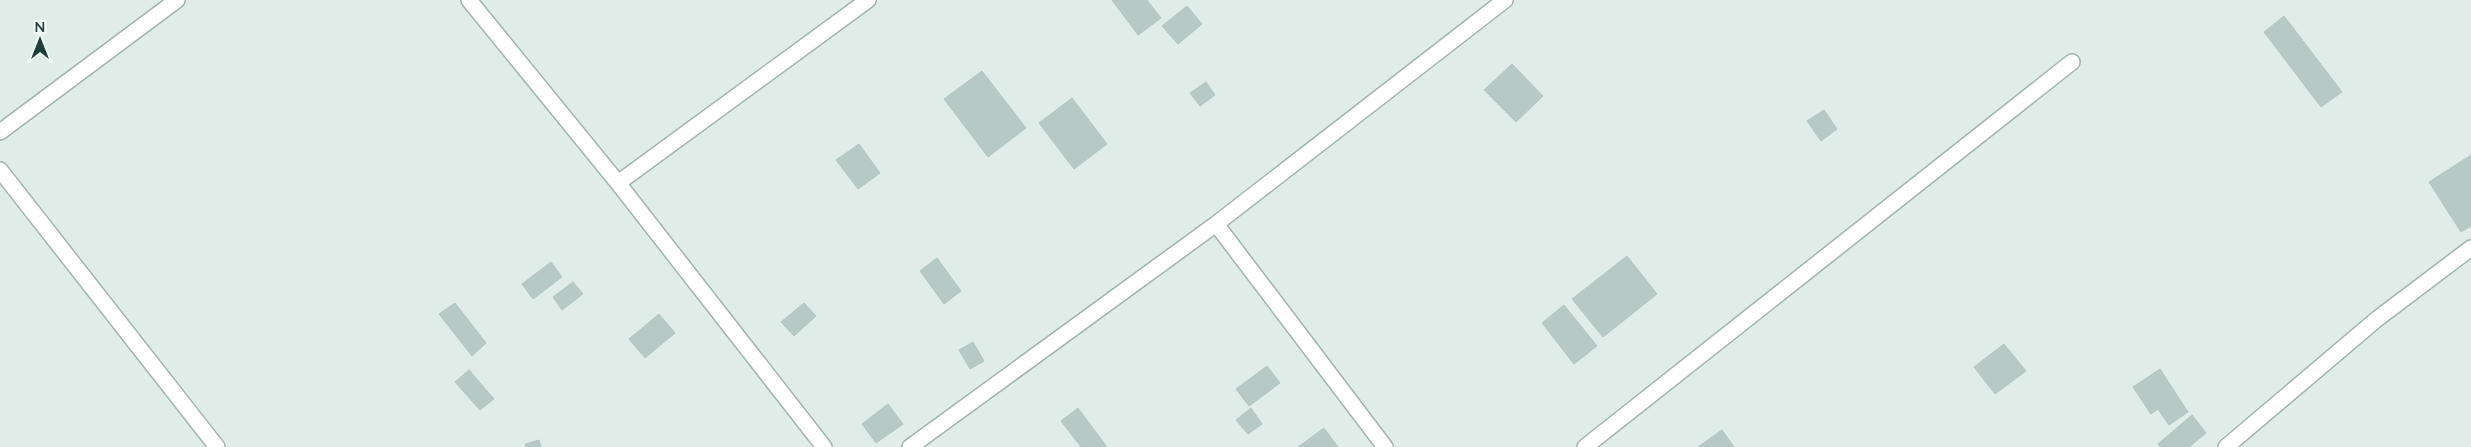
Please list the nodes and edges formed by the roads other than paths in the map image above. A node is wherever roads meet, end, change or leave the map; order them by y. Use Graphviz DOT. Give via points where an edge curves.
graph roads {
  1 [pos="177,0"];
  2 [pos="468,0"];
  3 [pos="868,0"];
  4 [pos="1506,0"];
  5 [pos="2072,62"];
  6 [pos="0,132"];
  7 [pos="0,170"];
  8 [pos="618,184"];
  9 [pos="1216,224"];
  10 [pos="2471,248"];
  11 [pos="217,447"];
  12 [pos="824,447"];
  13 [pos="910,447"];
  14 [pos="1385,447"];
  15 [pos="1585,447"];
  16 [pos="2226,447"];
  1 -- 6 [label="street"];
  2 -- 8 [label="street"];
  3 -- 8 [label="street"];
  4 -- 9 [label="street"];
  5 -- 15 [label="street"];
  7 -- 11 [label="street"];
  8 -- 12 [label="street"];
  9 -- 13 [label="street"];
  9 -- 14 [label="street"];
  10 -- 16 [label="street" via="2377,319"];
}
